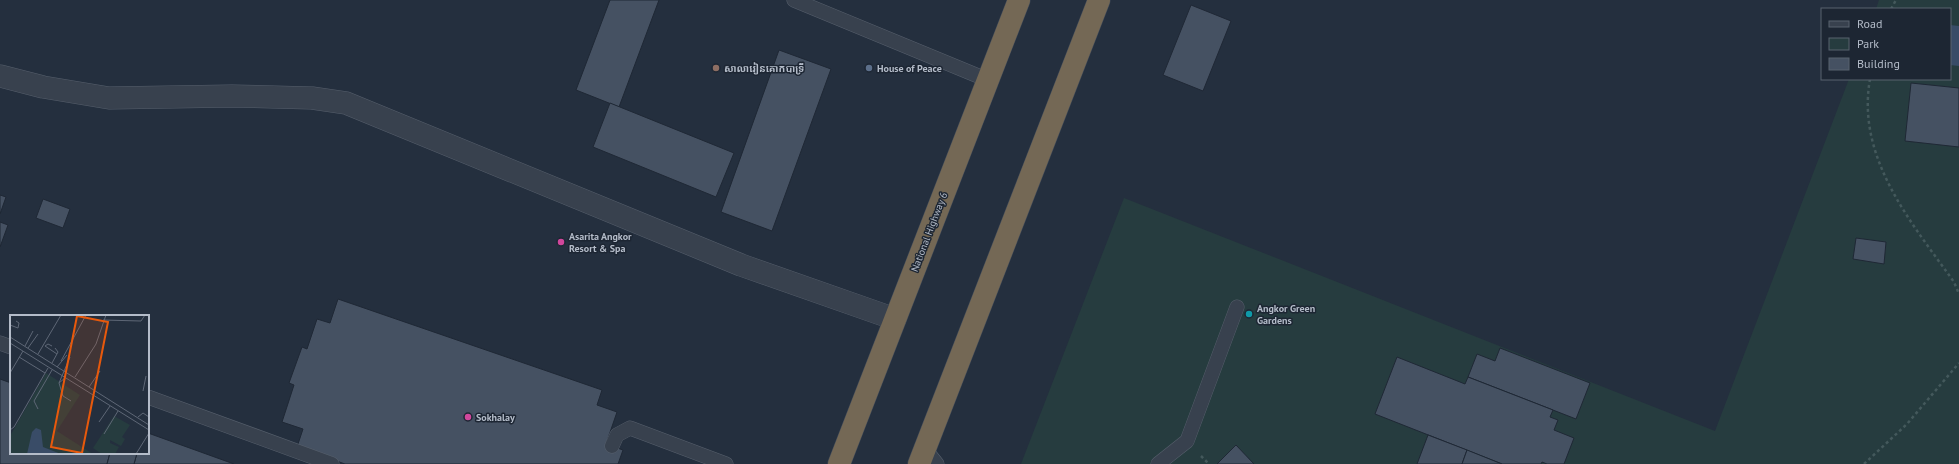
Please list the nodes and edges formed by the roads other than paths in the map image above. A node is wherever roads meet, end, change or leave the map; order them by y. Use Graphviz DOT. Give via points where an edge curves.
graph roads {
  1 [pos="794,0"];
  2 [pos="1019,0"];
  3 [pos="1099,0"];
  4 [pos="0,76"];
  5 [pos="988,80"];
  6 [pos="1237,307"];
  7 [pos="895,319"];
  8 [pos="0,343"];
  9 [pos="10,347"];
  10 [pos="149,397"];
  11 [pos="612,446"];
  12 [pos="927,459"];
  13 [pos="332,464"];
  14 [pos="726,464"];
  15 [pos="838,464"];
  16 [pos="1158,464"];
  1 -- 5 [label="lane"];
  2 -- 5 [label="highway, National Highway 6"];
  3 -- 12 [label="highway"];
  4 -- 7 [label="street" via="43,87 109,98 232,96 312,98 346,103 741,265"];
  5 -- 7 [label="highway, National Highway 6"];
  6 -- 16 [label="lane" via="1187,441"];
  7 -- 15 [label="highway, National Highway 6"];
  8 -- 9 [label="lane"];
  10 -- 13 [label="lane"];
  11 -- 14 [label="lane" via="617,435 630,428"];
}
